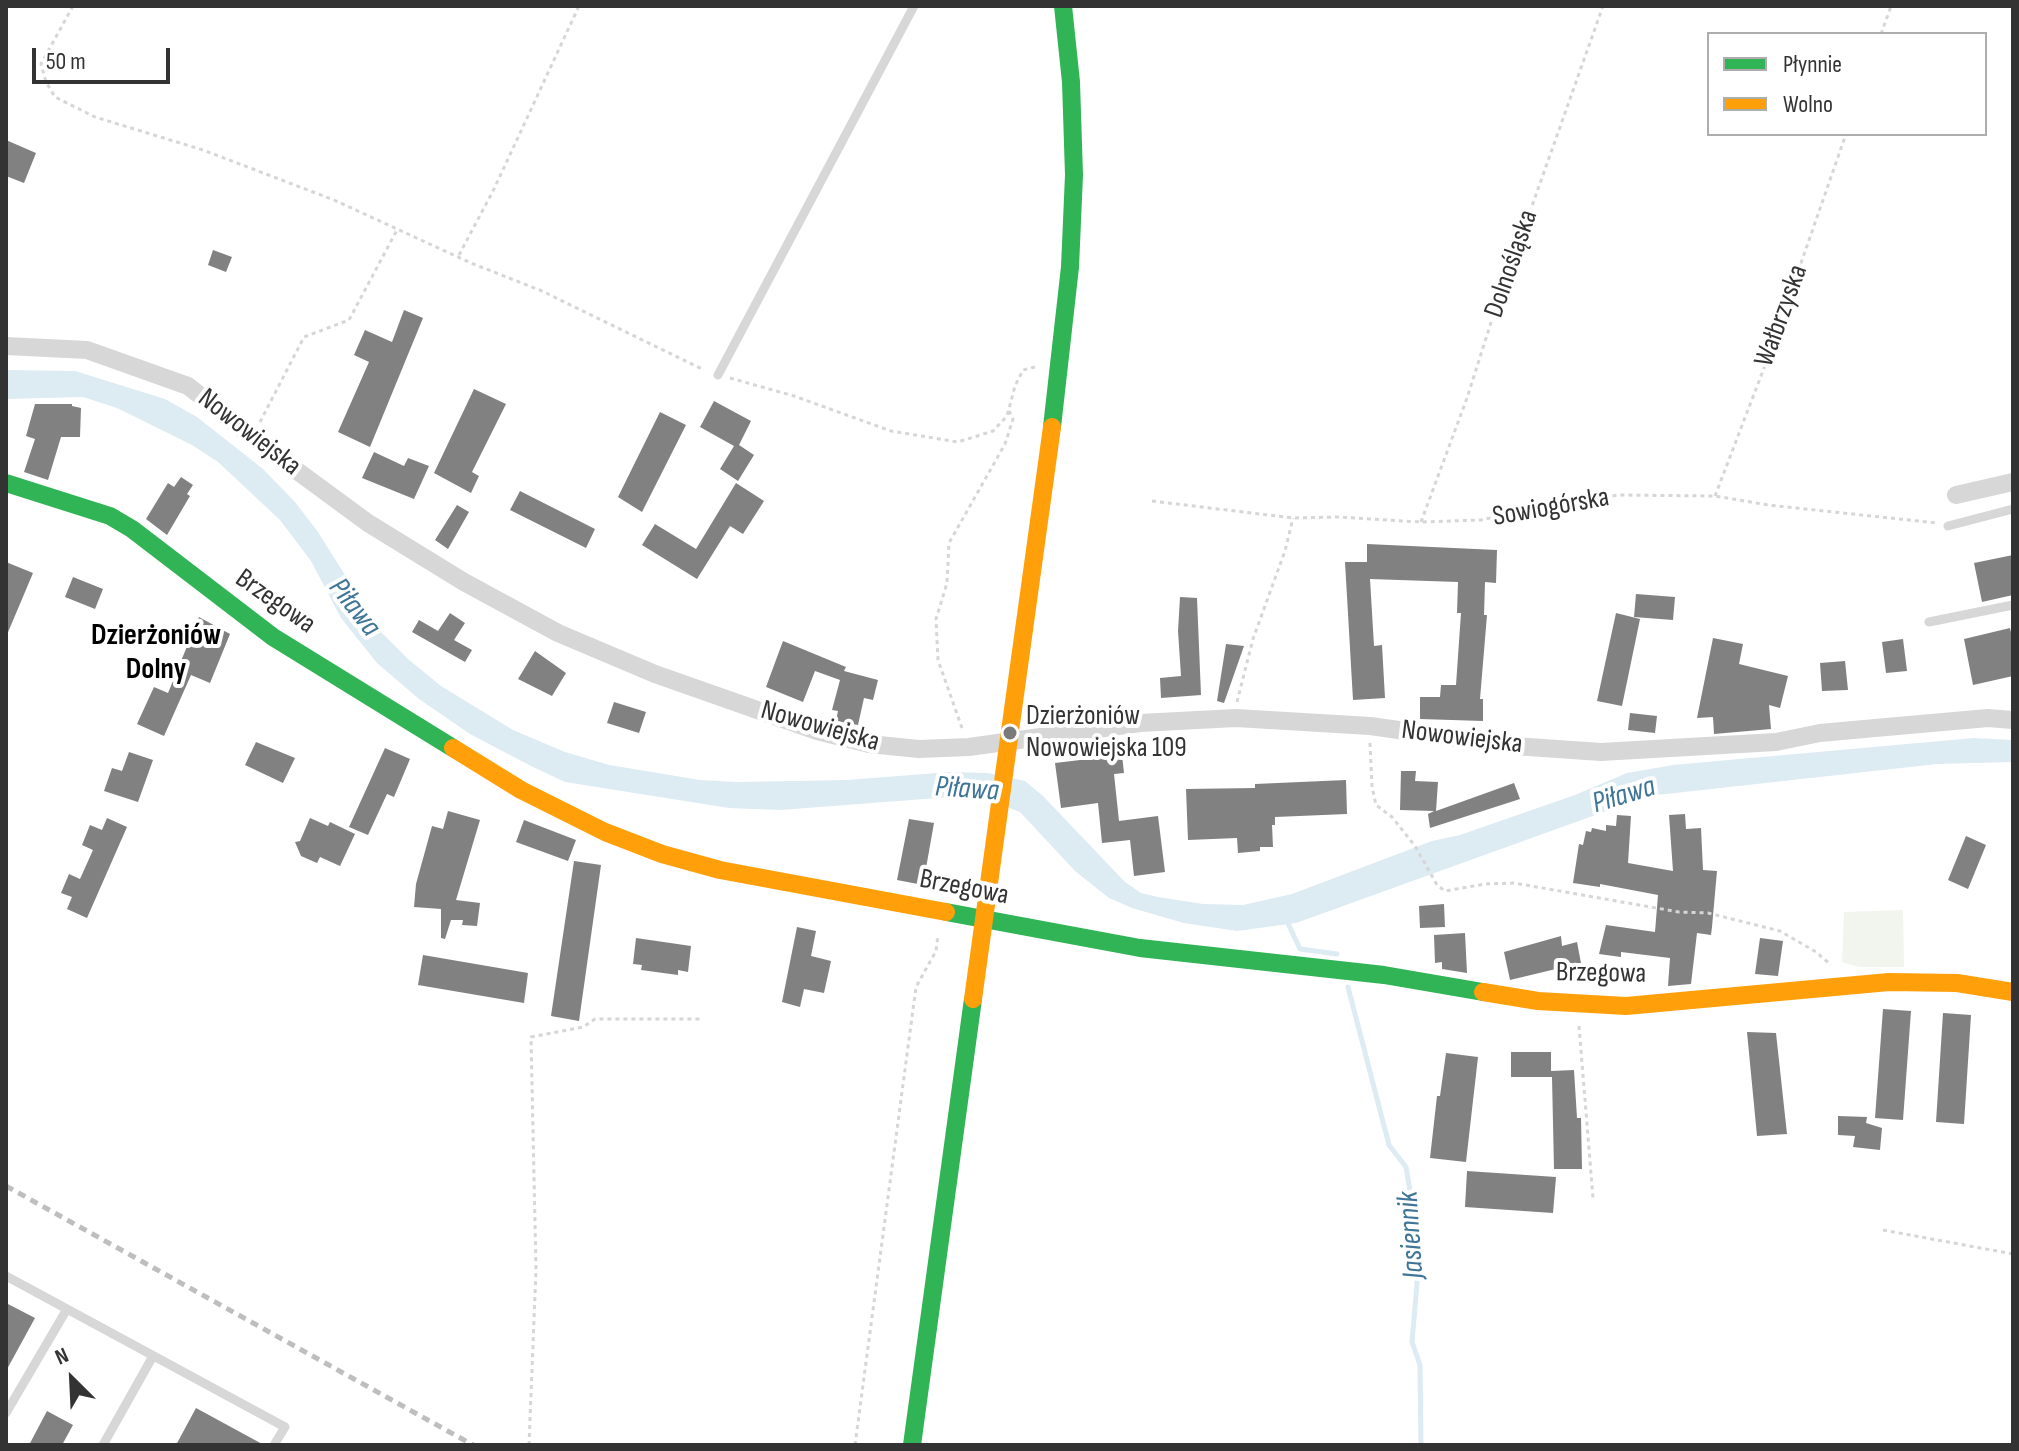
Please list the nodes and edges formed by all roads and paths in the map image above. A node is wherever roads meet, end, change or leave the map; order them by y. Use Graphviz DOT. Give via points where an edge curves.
graph roads {
  1 [pos="73,6"];
  2 [pos="579,6"];
  3 [pos="914,6"];
  4 [pos="1063,6"];
  5 [pos="1603,6"];
  6 [pos="1891,6"];
  7 [pos="1882,32"];
  8 [pos="1845,136"];
  9 [pos="398,228"];
  10 [pos="459,257"];
  11 [pos="6,346"];
  12 [pos="1059,368"];
  13 [pos="718,375"];
  14 [pos="1009,411"];
  15 [pos="253,437"];
  16 [pos="2013,482"];
  17 [pos="6,483"];
  18 [pos="1956,495"];
  19 [pos="1715,496"];
  20 [pos="1152,501"];
  21 [pos="2013,509"];
  22 [pos="1293,518"];
  23 [pos="1421,522"];
  24 [pos="1948,526"];
  25 [pos="2013,605"];
  26 [pos="1929,622"];
  27 [pos="1236,718"];
  28 [pos="2013,720"];
  29 [pos="1370,726"];
  30 [pos="969,747"];
  31 [pos="940,912"];
  32 [pos="1842,986"];
  33 [pos="2013,992"];
  34 [pos="1577,1002"];
  35 [pos="702,1019"];
  36 [pos="1593,1198"];
  37 [pos="1883,1230"];
  38 [pos="2013,1254"];
  39 [pos="6,1276"];
  40 [pos="67,1309"];
  41 [pos="153,1356"];
  42 [pos="6,1413"];
  43 [pos="103,1445"];
  44 [pos="274,1445"];
  45 [pos="529,1445"];
  46 [pos="855,1445"];
  47 [pos="912,1445"];
  1 -- 9 [label="path" via="41,64 55,97 95,117 203,150"];
  2 -- 10 [label="path"];
  3 -- 13 [label="lane"];
  4 -- 12 [label="street" via="1074,175"];
  5 -- 23 [label="path, Dolnośląska"];
  6 -- 7 [label="path"];
  8 -- 19 [label="path, Wałbrzyska"];
  9 -- 10 [label="path"];
  9 -- 15 [label="path" via="349,320 304,337"];
  10 -- 13 [label="path"];
  11 -- 15 [label="street, Nowowiejska" via="87,350 188,386"];
  12 -- 14 [label="path" via="1023,370"];
  12 -- 47 [label="street"];
  13 -- 14 [label="path" via="891,431 958,442 993,431"];
  14 -- 30 [label="path" via="1013,419 1005,444 949,543 947,583 936,619 938,660"];
  15 -- 30 [label="street, Nowowiejska" via="368,523 464,582 586,646 817,731 893,748"];
  16 -- 18 [label="street"];
  17 -- 31 [label="street, Brzegowa" via="110,516 273,637 521,790 583,822 662,854 720,870"];
  19 -- 23 [label="path, Sowiogórska" via="1619,495 1481,520"];
  19 -- 24 [label="path, Sowiogórska"];
  20 -- 22 [label="path, Sowiogórska"];
  21 -- 24 [label="lane"];
  22 -- 23 [label="path, Sowiogórska"];
  22 -- 27 [label="path" via="1253,639"];
  25 -- 26 [label="lane"];
  27 -- 29 [label="street, Nowowiejska"];
  27 -- 30 [label="street, Nowowiejska" via="1140,723"];
  28 -- 29 [label="street, Nowowiejska" via="1601,752"];
  29 -- 32 [label="path" via="1376,805 1392,817 1445,891 1514,883 1708,913 1780,931 1816,952 1837,971"];
  31 -- 34 [label="street, Brzegowa" via="1140,948"];
  31 -- 46 [label="path" via="936,951 916,987"];
  32 -- 33 [label="street, Brzegowa" via="1957,983"];
  32 -- 34 [label="street, Brzegowa" via="1626,1006"];
  34 -- 36 [label="path"];
  35 -- 45 [label="path" via="595,1019 583,1027 531,1037 536,1270"];
  37 -- 38 [label="path"];
  39 -- 40 [label="lane"];
  40 -- 41 [label="lane"];
  40 -- 42 [label="lane"];
  41 -- 43 [label="lane"];
  41 -- 44 [label="lane" via="285,1427"];
}
